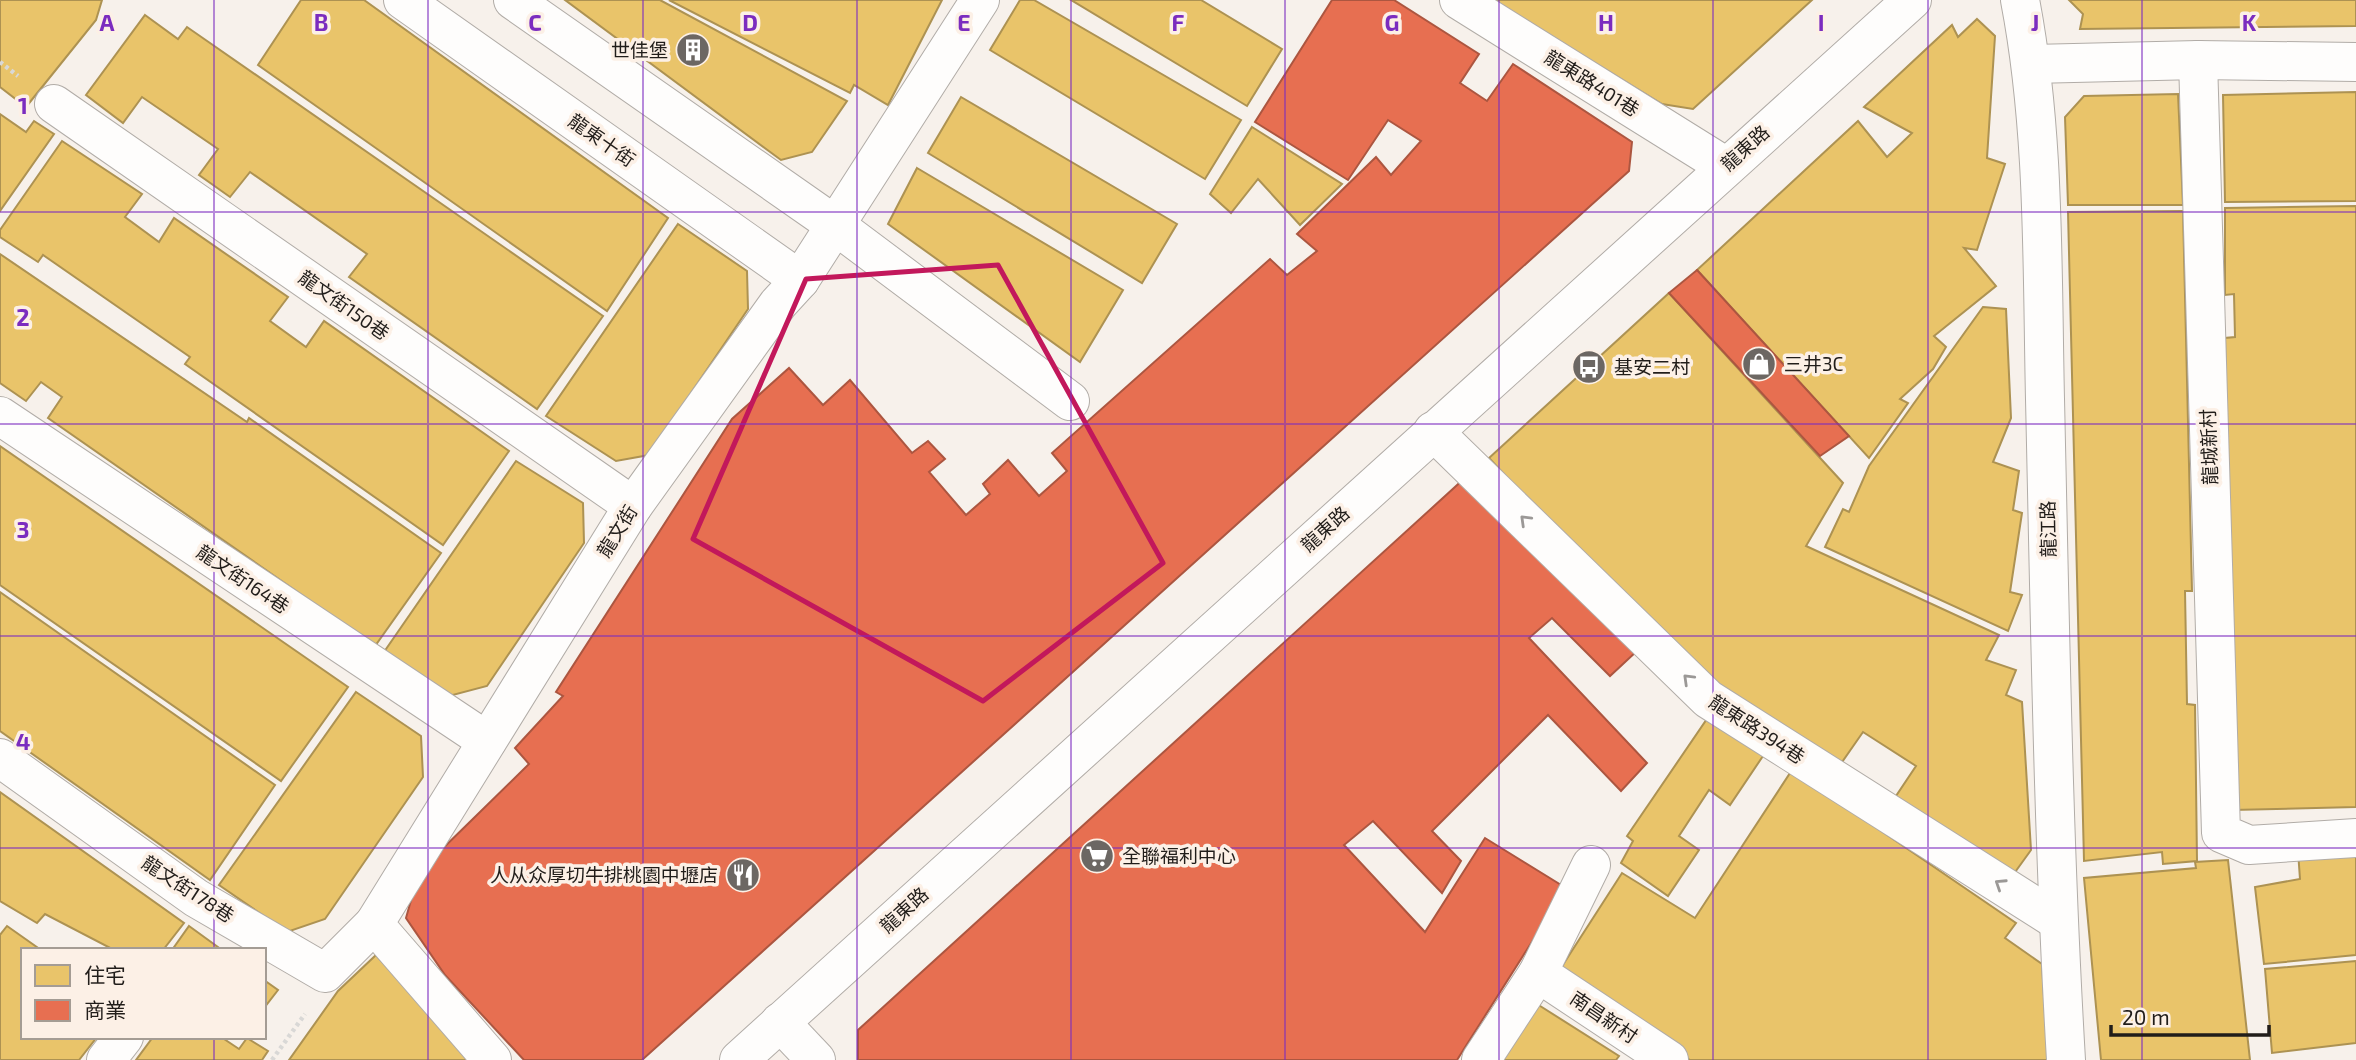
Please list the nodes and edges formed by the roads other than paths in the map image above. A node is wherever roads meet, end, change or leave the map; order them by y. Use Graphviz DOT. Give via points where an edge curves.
graph roads {
  1 [pos="403,0"];
  2 [pos="513,0"];
  3 [pos="980,0"];
  4 [pos="1912,0"];
  5 [pos="2020,0"];
  6 [pos="1464,1"];
  7 [pos="2198,60"];
  8 [pos="2356,62"];
  9 [pos="2032,64"];
  10 [pos="54,104"];
  11 [pos="1725,166"];
  12 [pos="835,225"];
  13 [pos="800,280"];
  14 [pos="1070,401"];
  15 [pos="0,416"];
  16 [pos="1433,431"];
  17 [pos="633,506"];
  18 [pos="486,741"];
  19 [pos="0,758"];
  20 [pos="2356,838"];
  21 [pos="1591,866"];
  22 [pos="2058,921"];
  23 [pos="374,924"];
  24 [pos="1538,973"];
  25 [pos="780,1022"];
  26 [pos="122,1039"];
  27 [pos="106,1060"];
  28 [pos="492,1060"];
  29 [pos="739,1060"];
  30 [pos="816,1060"];
  31 [pos="1481,1060"];
  32 [pos="1669,1060"];
  33 [pos="2066,1060"];
  1 -- 13 [label="street, 龍東十街"];
  2 -- 12 [label="street"];
  3 -- 12 [label="street, 龍文街"];
  4 -- 11 [label="street, 龍東路"];
  5 -- 9 [label="street, 龍江路"];
  6 -- 11 [label="street, 龍東路401巷"];
  7 -- 8 [label="street"];
  7 -- 9 [label="street"];
  7 -- 20 [label="street, 龍城新村" via="2221,833 2249,845"];
  9 -- 22 [label="street, 龍江路"];
  10 -- 17 [label="street, 龍文街150巷"];
  11 -- 16 [label="street, 龍東路"];
  12 -- 13 [label="street, 龍文街"];
  12 -- 14 [label="street"];
  13 -- 17 [label="street, 龍文街"];
  15 -- 18 [label="street, 龍文街164巷"];
  22 -- 16 [label="street, 龍東路394巷, one-way" via="1708,699"];
  16 -- 25 [label="street, 龍東路"];
  17 -- 18 [label="street, 龍文街"];
  18 -- 23 [label="street, 龍文街"];
  19 -- 23 [label="street, 龍文街178巷" via="197,898 325,973"];
  21 -- 24 [label="street"];
  22 -- 33 [label="street, 龍江路"];
  23 -- 28 [label="street"];
  24 -- 31 [label="street"];
  24 -- 32 [label="street, 南昌新村"];
  25 -- 29 [label="street, 龍東路"];
  25 -- 30 [label="street"];
  26 -- 27 [label="street"];
}
